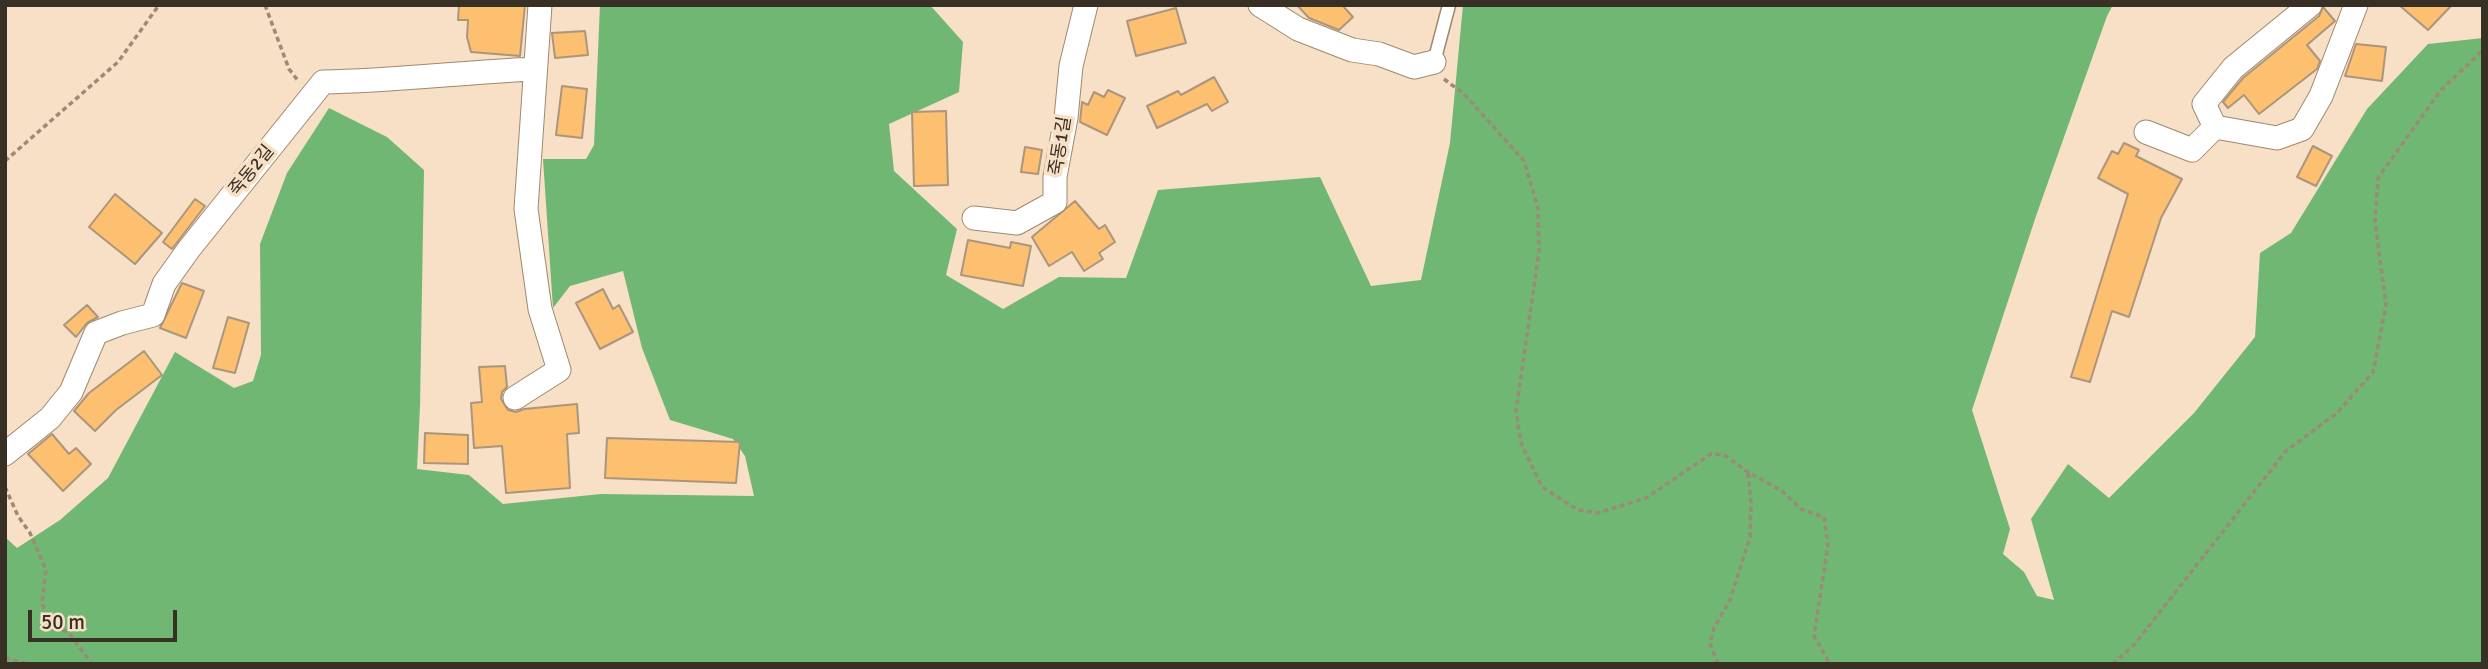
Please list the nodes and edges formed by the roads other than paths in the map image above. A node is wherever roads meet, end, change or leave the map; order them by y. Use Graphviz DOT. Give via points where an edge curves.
graph roads {
  1 [pos="540,5"];
  2 [pos="1086,5"];
  3 [pos="1260,5"];
  4 [pos="1449,5"];
  5 [pos="2310,5"];
  6 [pos="2356,5"];
  7 [pos="1434,62"];
  8 [pos="536,69"];
  9 [pos="2215,127"];
  10 [pos="2146,132"];
  11 [pos="974,218"];
  12 [pos="515,398"];
  13 [pos="5,454"];
  1 -- 8 [label="street"];
  2 -- 11 [label="street, 죽동1길" via="1071,66 1055,202 1017,223"];
  3 -- 7 [label="street" via="1298,29 1352,50 1414,67"];
  4 -- 7 [label="lane"];
  5 -- 9 [label="street" via="2233,68 2204,104"];
  6 -- 9 [label="street" via="2321,96 2302,129 2277,138"];
  8 -- 12 [label="street" via="526,209 540,309 559,370"];
  8 -- 13 [label="street, 죽동2길" via="323,82 189,249 164,284 153,314 96,333 71,392 50,418"];
  9 -- 10 [label="street" via="2192,150"];
}
